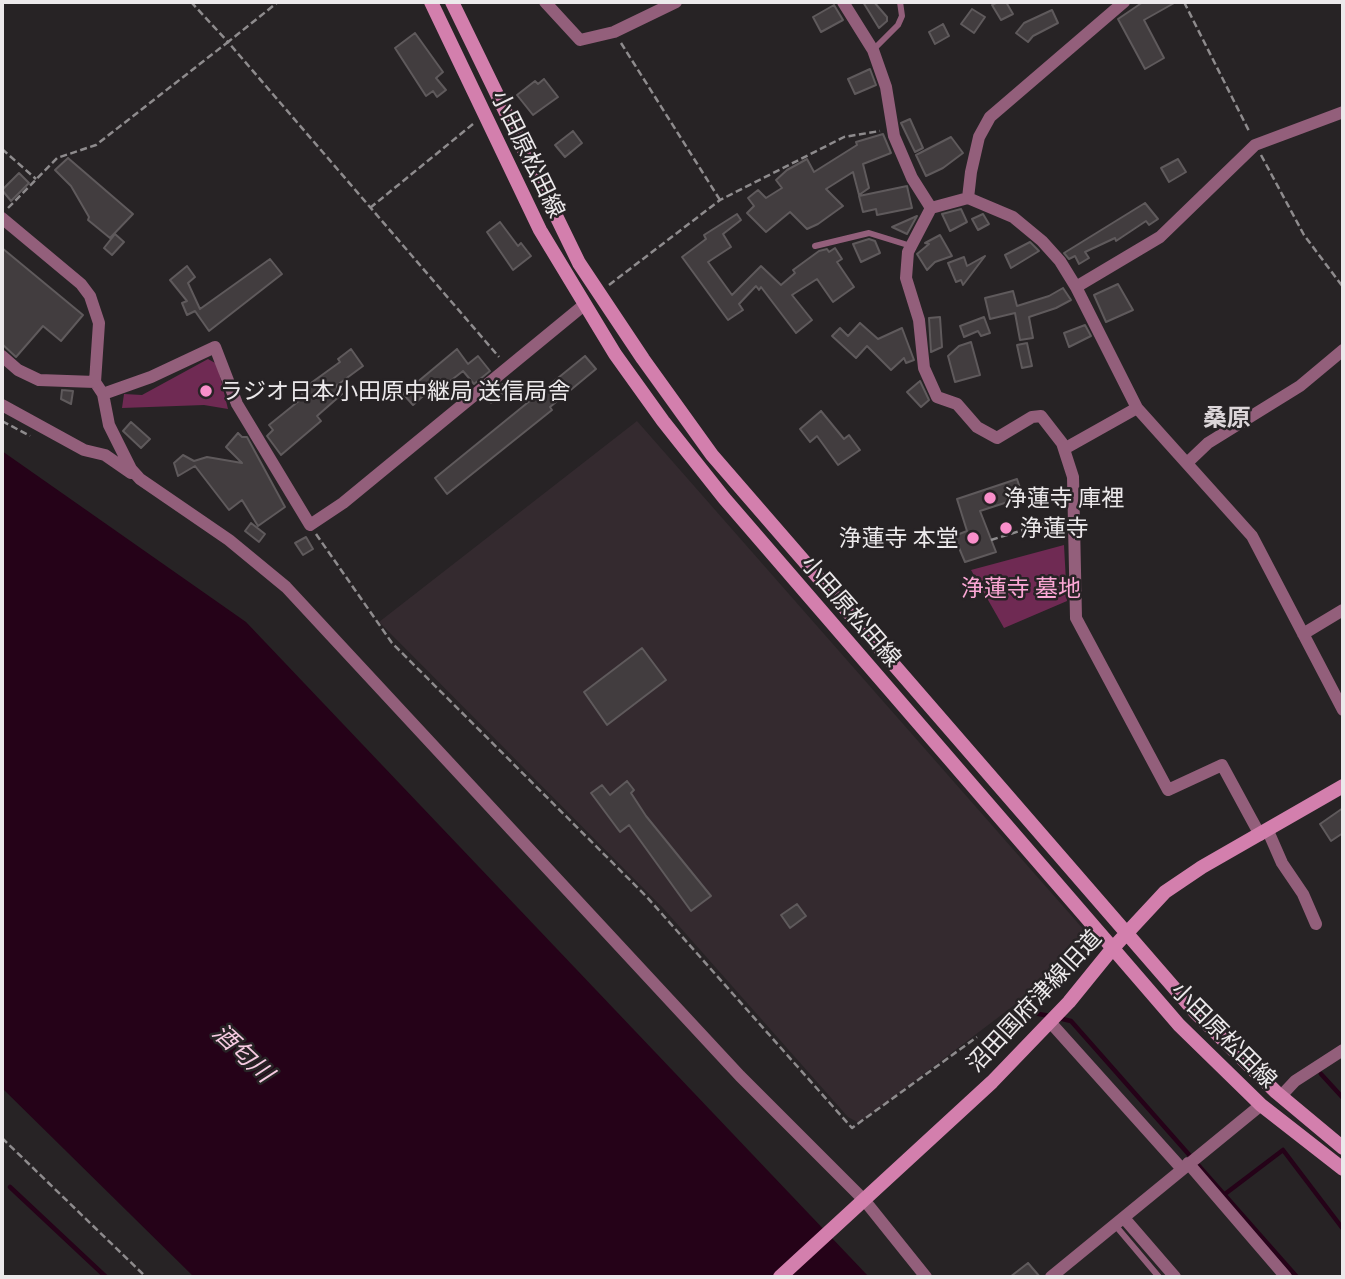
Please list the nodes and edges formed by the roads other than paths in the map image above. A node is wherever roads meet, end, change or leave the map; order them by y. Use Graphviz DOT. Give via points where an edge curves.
graph roads {
  1 [pos="430,2"];
  2 [pos="452,2"];
  3 [pos="545,2"];
  4 [pos="677,2"];
  5 [pos="843,2"];
  6 [pos="900,2"];
  7 [pos="1124,2"];
  8 [pos="873,50"];
  9 [pos="1343,112"];
  10 [pos="968,198"];
  11 [pos="931,208"];
  12 [pos="2,216"];
  13 [pos="815,246"];
  14 [pos="911,246"];
  15 [pos="1076,288"];
  16 [pos="584,305"];
  17 [pos="1343,351"];
  18 [pos="2,356"];
  19 [pos="95,382"];
  20 [pos="103,394"];
  21 [pos="2,405"];
  22 [pos="1137,408"];
  23 [pos="1064,449"];
  24 [pos="1187,463"];
  25 [pos="140,479"];
  26 [pos="1343,610"];
  27 [pos="1303,634"];
  28 [pos="1343,710"];
  29 [pos="1343,786"];
  30 [pos="1264,833"];
  31 [pos="1316,924"];
  32 [pos="1126,934"];
  33 [pos="1112,948"];
  34 [pos="1050,1022"];
  35 [pos="1343,1050"];
  36 [pos="1281,1096"];
  37 [pos="1261,1105"];
  38 [pos="1343,1148"];
  39 [pos="1185,1166"];
  40 [pos="1343,1169"];
  41 [pos="865,1201"];
  42 [pos="1119,1222"];
  43 [pos="780,1277"];
  44 [pos="926,1277"];
  45 [pos="1051,1277"];
  46 [pos="1159,1277"];
  47 [pos="1175,1277"];
  48 [pos="1286,1277"];
  1 -- 16 [label="main road, 小田原松田線" via="540,230"];
  2 -- 32 [label="main road, 小田原松田線" via="598,294 739,488"];
  3 -- 4 [label="street" via="580,40 614,32"];
  5 -- 8 [label="street"];
  6 -- 8 [label="lane" via="898,25"];
  7 -- 10 [label="street" via="990,117 979,137"];
  8 -- 11 [label="street" via="893,129 912,178"];
  9 -- 15 [label="street" via="1255,145 1160,237"];
  10 -- 11 [label="street"];
  10 -- 15 [label="street" via="1013,217 1042,241"];
  11 -- 14 [label="street"];
  12 -- 19 [label="street" via="90,296 99,323"];
  13 -- 14 [label="lane" via="869,233"];
  14 -- 23 [label="street" via="906,278 919,320 924,368 937,397 957,404 977,427 997,438 1041,416"];
  15 -- 22 [label="street"];
  16 -- 20 [label="street" via="343,503 310,525 237,404 215,347"];
  16 -- 33 [label="main road, 小田原松田線" via="663,421 724,498"];
  17 -- 24 [label="street" via="1300,386 1208,443"];
  18 -- 19 [label="street" via="38,380"];
  19 -- 20 [label="street"];
  20 -- 25 [label="street" via="108,425"];
  21 -- 25 [label="street" via="84,450 105,455"];
  22 -- 23 [label="street"];
  22 -- 24 [label="street"];
  23 -- 30 [label="street" via="1073,477 1076,618 1168,790 1222,765"];
  24 -- 27 [label="street" via="1252,536"];
  25 -- 41 [label="street" via="229,540 286,587 721,1057"];
  26 -- 27 [label="street"];
  27 -- 28 [label="street"];
  29 -- 30 [label="main road, 沼田国府津線旧道"];
  30 -- 31 [label="street" via="1303,894"];
  30 -- 32 [label="main road, 沼田国府津線旧道" via="1166,892"];
  32 -- 33 [label="main road, 沼田国府津線旧道"];
  32 -- 36 [label="main road, 小田原松田線" via="1232,1052"];
  33 -- 34 [label="main road, 沼田国府津線旧道"];
  33 -- 37 [label="main road, 小田原松田線" via="1219,1067"];
  34 -- 39 [label="street"];
  34 -- 41 [label="main road, 沼田国府津線旧道"];
  35 -- 36 [label="street" via="1295,1081"];
  36 -- 38 [label="main road, 小田原松田線"];
  37 -- 39 [label="street"];
  37 -- 40 [label="main road, 小田原松田線"];
  39 -- 42 [label="street"];
  39 -- 48 [label="street"];
  41 -- 43 [label="main road, 沼田国府津線旧道"];
  41 -- 44 [label="street"];
  42 -- 45 [label="street"];
  42 -- 46 [label="lane"];
  42 -- 47 [label="street"];
}
